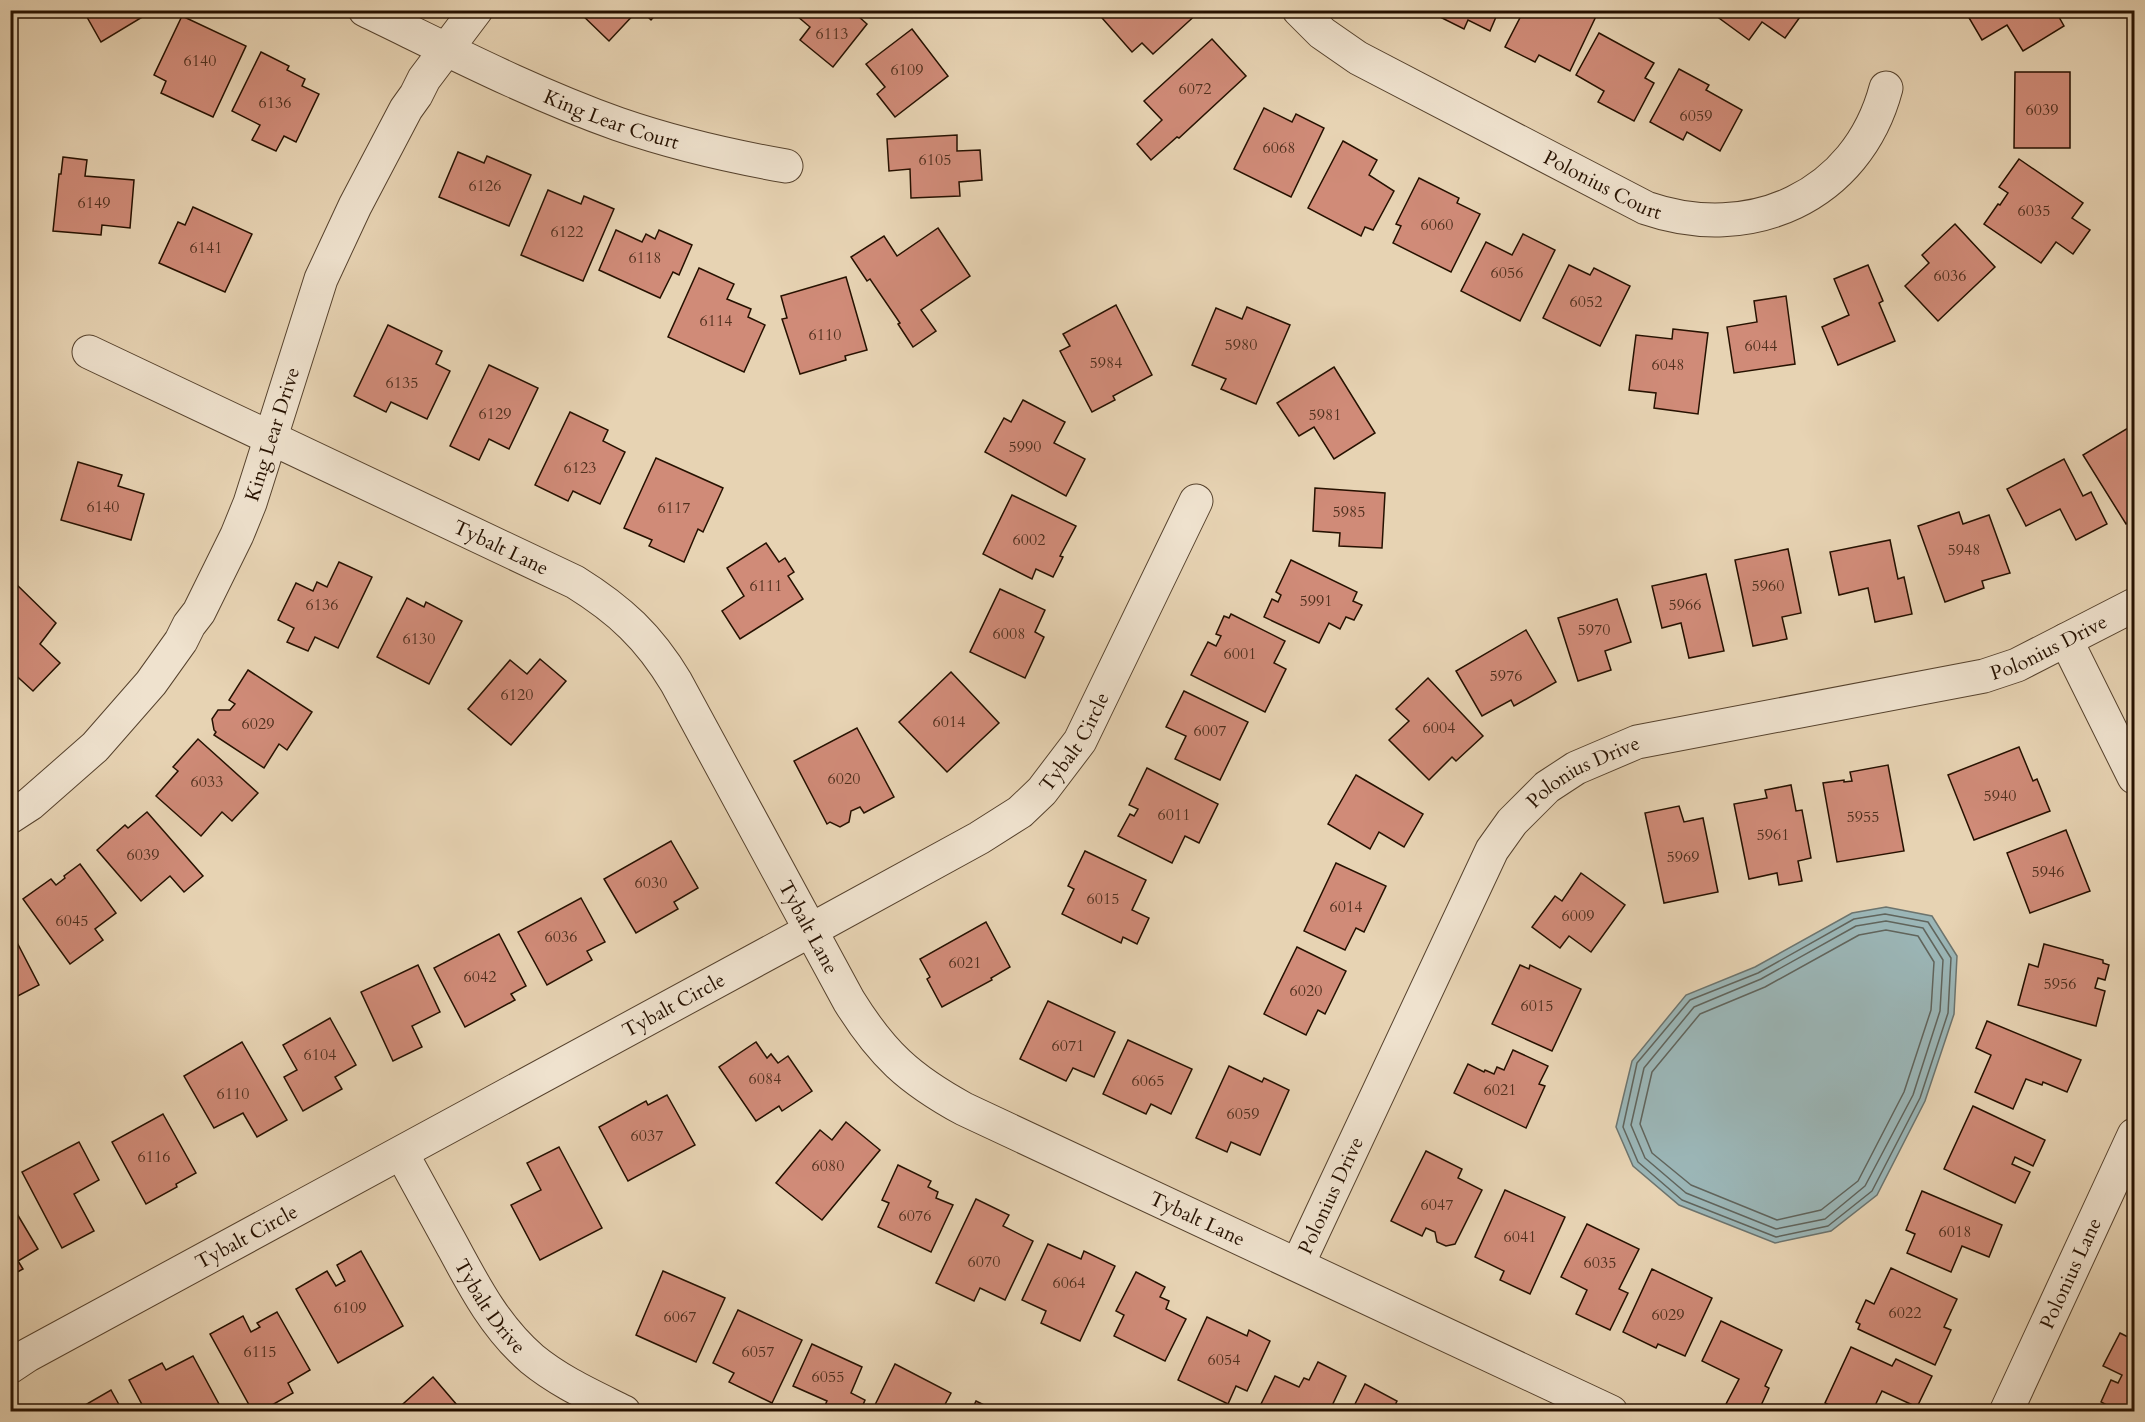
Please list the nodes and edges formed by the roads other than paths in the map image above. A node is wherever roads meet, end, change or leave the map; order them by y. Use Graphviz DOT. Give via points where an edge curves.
graph roads {
  1 [pos="364,10"];
  2 [pos="476,10"];
  3 [pos="1299,10"];
  4 [pos="445,49"];
  5 [pos="1886,88"];
  6 [pos="786,166"];
  7 [pos="89,352"];
  8 [pos="270,437"];
  9 [pos="1196,501"];
  10 [pos="2134,605"];
  11 [pos="2066,640"];
  12 [pos="2134,777"];
  13 [pos="10,817"];
  14 [pos="811,930"];
  15 [pos="2134,1135"];
  16 [pos="402,1154"];
  17 [pos="1298,1264"];
  18 [pos="10,1367"];
  19 [pos="624,1412"];
  20 [pos="1611,1412"];
  21 [pos="2006,1412"];
  1 -- 4 [label="street, King Lear Court"];
  2 -- 4 [label="street, King Lear Drive"];
  3 -- 5 [label="street, Polonius Court" via="1322,33 1358,58 1646,208 1678,218 1750,218 1818,190 1861,145"];
  4 -- 6 [label="street, King Lear Court" via="620,124"];
  4 -- 8 [label="street, King Lear Drive" via="406,109 337,242"];
  7 -- 8 [label="street, Tybalt Lane"];
  8 -- 13 [label="street, King Lear Drive" via="237,535 181,641 151,683 95,747"];
  8 -- 14 [label="street, Tybalt Lane" via="575,582 628,620 668,668"];
  9 -- 14 [label="street, Tybalt Circle" via="1083,734 1042,791 993,830"];
  10 -- 11 [label="street, Polonius Drive"];
  11 -- 12 [label="street"];
  11 -- 17 [label="street, Polonius Drive" via="2017,665 1984,676 1637,742 1576,768 1547,787 1512,822 1492,850"];
  14 -- 16 [label="street, Tybalt Circle"];
  14 -- 17 [label="street, Tybalt Lane" via="866,1029 921,1084 964,1109"];
  15 -- 21 [label="street, Polonius Lane"];
  16 -- 18 [label="street, Tybalt Circle"];
  16 -- 19 [label="street, Tybalt Drive" via="482,1301 508,1335 559,1379"];
  17 -- 20 [label="street, Tybalt Lane"];
}
